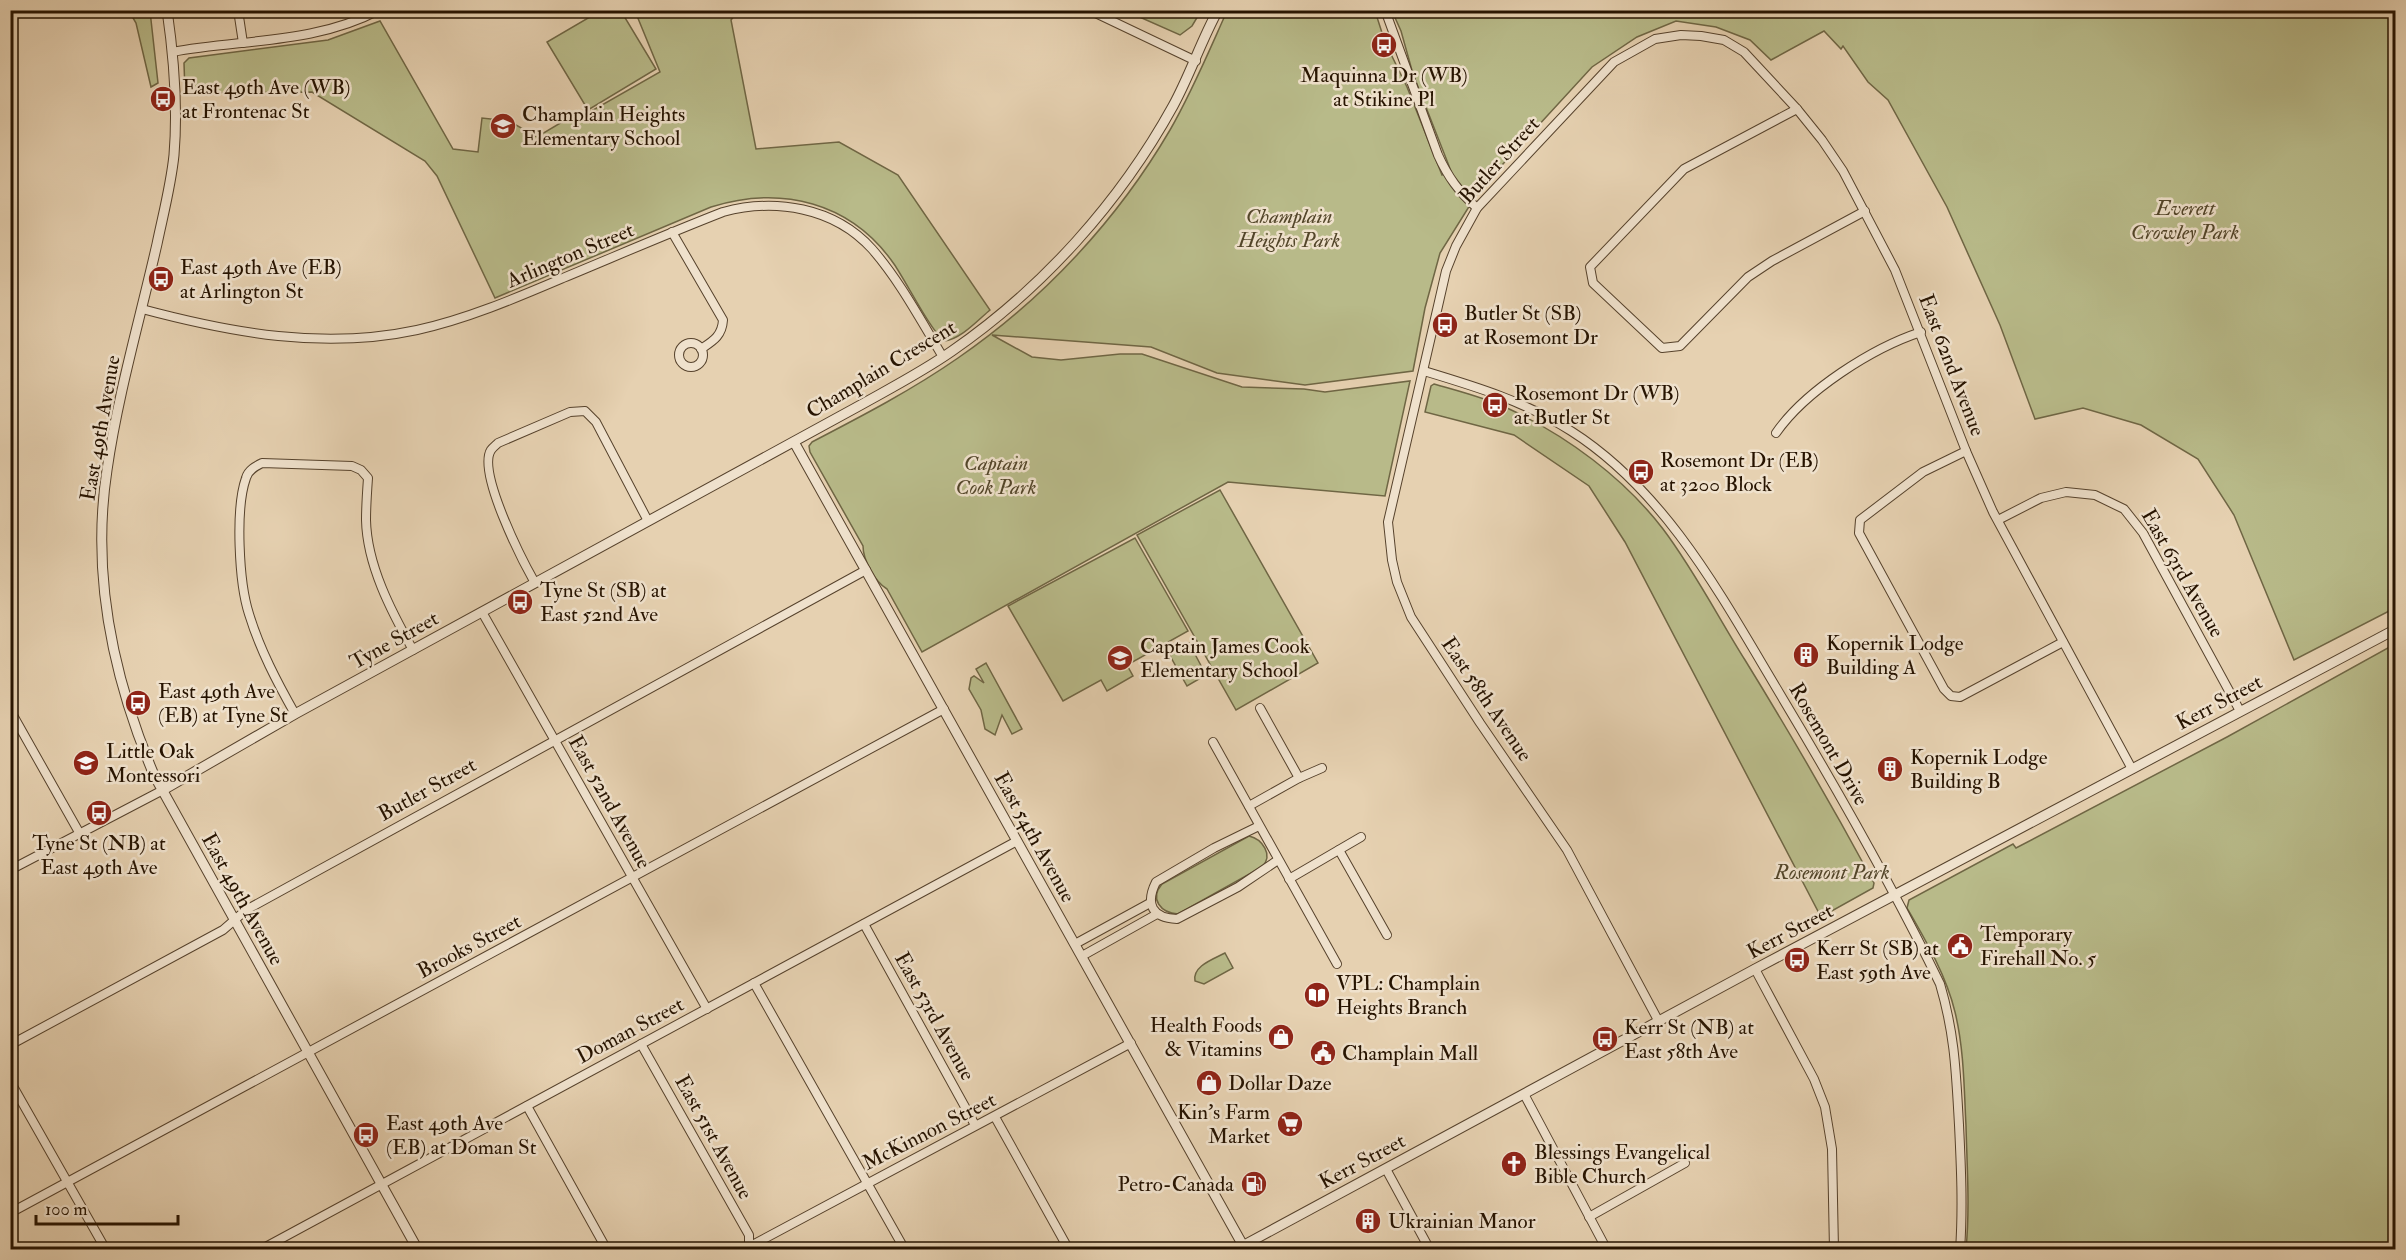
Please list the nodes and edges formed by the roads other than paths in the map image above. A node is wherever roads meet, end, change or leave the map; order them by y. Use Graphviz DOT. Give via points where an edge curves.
graph roads {
  1 [pos="167,10"];
  2 [pos="238,10"];
  3 [pos="379,10"];
  4 [pos="1089,10"];
  5 [pos="1218,10"];
  6 [pos="1385,10"];
  7 [pos="1681,35"];
  8 [pos="243,43"];
  9 [pos="172,52"];
  10 [pos="1196,61"];
  11 [pos="1797,109"];
  12 [pos="1477,208"];
  13 [pos="1865,211"];
  14 [pos="672,232"];
  15 [pos="142,309"];
  16 [pos="1921,332"];
  17 [pos="701,349"];
  18 [pos="943,357"];
  19 [pos="1424,371"];
  20 [pos="1776,433"];
  21 [pos="794,442"];
  22 [pos="1966,451"];
  23 [pos="1998,520"];
  24 [pos="648,521"];
  25 [pos="866,570"];
  26 [pos="535,583"];
  27 [pos="482,612"];
  28 [pos="2396,629"];
  29 [pos="2063,642"];
  30 [pos="413,650"];
  31 [pos="1260,708"];
  32 [pos="944,709"];
  33 [pos="10,710"];
  34 [pos="2240,711"];
  35 [pos="295,714"];
  36 [pos="555,739"];
  37 [pos="1213,742"];
  38 [pos="1322,768"];
  39 [pos="2132,769"];
  40 [pos="1299,778"];
  41 [pos="163,790"];
  42 [pos="1249,806"];
  43 [pos="1259,826"];
  44 [pos="80,834"];
  45 [pos="1361,837"];
  46 [pos="1017,841"];
  47 [pos="1339,850"];
  48 [pos="1278,860"];
  49 [pos="10,870"];
  50 [pos="633,878"];
  51 [pos="1289,879"];
  52 [pos="1894,896"];
  53 [pos="1150,903"];
  54 [pos="1156,914"];
  55 [pos="234,920"];
  56 [pos="864,924"];
  57 [pos="1387,935"];
  58 [pos="1075,944"];
  59 [pos="1082,956"];
  60 [pos="1336,964"];
  61 [pos="1755,969"];
  62 [pos="754,983"];
  63 [pos="707,1009"];
  64 [pos="1659,1022"];
  65 [pos="1131,1043"];
  66 [pos="641,1044"];
  67 [pos="10,1045"];
  68 [pos="308,1053"];
  69 [pos="10,1081"];
  70 [pos="1524,1094"];
  71 [pos="527,1106"];
  72 [pos="995,1117"];
  73 [pos="975,1125"];
  74 [pos="1685,1163"];
  75 [pos="1386,1169"];
  76 [pos="68,1182"];
  77 [pos="868,1182"];
  78 [pos="381,1184"];
  79 [pos="10,1213"];
  80 [pos="1589,1217"];
  81 [pos="277,1240"];
  82 [pos="747,1248"];
  83 [pos="1241,1248"];
  84 [pos="282,1249"];
  85 [pos="106,1250"];
  86 [pos="260,1250"];
  87 [pos="418,1250"];
  88 [pos="607,1250"];
  89 [pos="905,1250"];
  90 [pos="1069,1250"];
  91 [pos="1430,1250"];
  92 [pos="1607,1250"];
  93 [pos="1834,1250"];
  94 [pos="1960,1250"];
  1 -- 9 [label="street, East 49th Avenue"];
  2 -- 8 [label="street"];
  3 -- 8 [label="street" via="351,24 312,34"];
  4 -- 10 [label="street"];
  5 -- 10 [label="street, Champlain Crescent"];
  6 -- 12 [label="street" via="1448,176"];
  7 -- 11 [label="street, East 62nd Avenue" via="1724,40 1743,52"];
  7 -- 12 [label="street, Butler Street" via="1655,39 1614,62"];
  8 -- 9 [label="street"];
  9 -- 15 [label="street, East 49th Avenue" via="173,157"];
  10 -- 18 [label="street, Champlain Crescent" via="1134,168 1077,241 1006,308"];
  11 -- 13 [label="street, East 62nd Avenue" via="1843,171"];
  11 -- 13 [label="street" via="1684,169 1590,267 1593,283 1662,348 1680,346 1748,277"];
  12 -- 19 [label="street, Butler Street" via="1446,271"];
  13 -- 16 [label="street, East 62nd Avenue"];
  14 -- 15 [label="street, Arlington Street" via="512,300 454,320 387,335 324,339 261,336"];
  14 -- 17 [label="street" via="723,320 717,338"];
  14 -- 18 [label="street, Arlington Street" via="723,212 754,205 797,207 828,218 871,249"];
  15 -- 41 [label="street, East 49th Avenue" via="106,471 102,566 106,612 120,679 139,739"];
  16 -- 20 [label="street" via="1846,369"];
  16 -- 22 [label="street, East 62nd Avenue"];
  18 -- 21 [label="street, Champlain Crescent"];
  19 -- 52 [label="street, Rosemont Drive" via="1490,390 1572,431 1616,465 1656,505 1684,540 1757,655"];
  19 -- 64 [label="street, East 58th Avenue" via="1388,522 1397,582 1411,617 1567,850"];
  21 -- 24 [label="street, Tyne Street"];
  21 -- 25 [label="street, East 54th Avenue"];
  22 -- 23 [label="street, East 62nd Avenue"];
  22 -- 29 [label="street" via="1923,472 1860,520 1859,533 1944,690 1951,696 1960,697"];
  23 -- 29 [label="street, East 62nd Avenue"];
  23 -- 34 [label="street, East 63rd Avenue" via="2042,498 2066,492 2095,495 2124,509 2144,533"];
  24 -- 26 [label="street, Tyne Street"];
  24 -- 26 [label="street" via="596,422 585,411 570,412 498,443 491,450 489,462 500,507"];
  25 -- 32 [label="street, East 54th Avenue"];
  25 -- 36 [label="street, Butler Street"];
  26 -- 27 [label="street, Tyne Street"];
  27 -- 30 [label="street, Tyne Street"];
  27 -- 36 [label="street, East 52nd Avenue"];
  28 -- 34 [label="street, Kerr Street"];
  29 -- 39 [label="street, East 62nd Avenue"];
  30 -- 35 [label="street, Tyne Street"];
  30 -- 35 [label="street" via="393,613 372,557 366,522 368,478 352,466 262,463 246,476 240,519 242,577 248,612 264,656"];
  31 -- 40 [label="street"];
  32 -- 46 [label="street, East 54th Avenue"];
  32 -- 50 [label="street, Brooks Street"];
  33 -- 44 [label="street"];
  34 -- 39 [label="street, Kerr Street"];
  35 -- 41 [label="street, Tyne Street"];
  36 -- 50 [label="street, East 52nd Avenue"];
  36 -- 55 [label="street, Butler Street"];
  37 -- 42 [label="street"];
  38 -- 40 [label="street"];
  39 -- 52 [label="street, Kerr Street"];
  40 -- 42 [label="street"];
  41 -- 44 [label="street, Tyne Street"];
  41 -- 55 [label="street, East 49th Avenue"];
  42 -- 43 [label="street"];
  43 -- 48 [label="street"];
  43 -- 53 [label="street" via="1156,882"];
  44 -- 49 [label="street, Tyne Street"];
  45 -- 47 [label="street"];
  46 -- 56 [label="street, Doman Street"];
  46 -- 58 [label="street, East 54th Avenue"];
  47 -- 51 [label="street"];
  47 -- 57 [label="street"];
  48 -- 51 [label="street"];
  48 -- 54 [label="street" via="1238,887 1177,919"];
  50 -- 63 [label="street, East 52nd Avenue"];
  50 -- 68 [label="street, Brooks Street"];
  51 -- 60 [label="street"];
  52 -- 61 [label="street, Kerr Street"];
  52 -- 94 [label="street, Rosemont Drive" via="1940,984 1950,1019 1960,1140"];
  53 -- 54 [label="street"];
  53 -- 58 [label="street"];
  54 -- 59 [label="street"];
  55 -- 67 [label="street, Butler Street" via="223,930"];
  55 -- 68 [label="street, East 49th Avenue"];
  56 -- 62 [label="street, Doman Street"];
  56 -- 73 [label="street, East 53rd Avenue"];
  58 -- 59 [label="street, East 54th Avenue"];
  59 -- 65 [label="street, East 54th Avenue"];
  61 -- 64 [label="street, Kerr Street"];
  61 -- 93 [label="street" via="1825,1107 1832,1149"];
  62 -- 63 [label="street, Doman Street"];
  62 -- 77 [label="street"];
  63 -- 66 [label="street, Doman Street"];
  64 -- 70 [label="street, Kerr Street"];
  65 -- 72 [label="street, McKinnon Street"];
  65 -- 83 [label="street, East 54th Avenue"];
  66 -- 71 [label="street, Doman Street"];
  66 -- 82 [label="street, East 51st Avenue" via="749,1235"];
  68 -- 76 [label="street, Brooks Street"];
  68 -- 78 [label="street, East 49th Avenue"];
  69 -- 76 [label="street"];
  70 -- 75 [label="street, Kerr Street"];
  70 -- 80 [label="street"];
  71 -- 78 [label="street, Doman Street"];
  71 -- 88 [label="street"];
  72 -- 73 [label="street, McKinnon Street"];
  72 -- 90 [label="street"];
  73 -- 77 [label="street, McKinnon Street"];
  74 -- 80 [label="street"];
  75 -- 83 [label="street, Kerr Street"];
  75 -- 91 [label="street"];
  76 -- 79 [label="street, Brooks Street"];
  76 -- 85 [label="street"];
  77 -- 82 [label="street, McKinnon Street"];
  77 -- 89 [label="street"];
  78 -- 81 [label="street, Doman Street"];
  78 -- 87 [label="street, East 49th Avenue"];
  80 -- 92 [label="street"];
  81 -- 84 [label="street"];
  81 -- 86 [label="street, Doman Street"];
}
